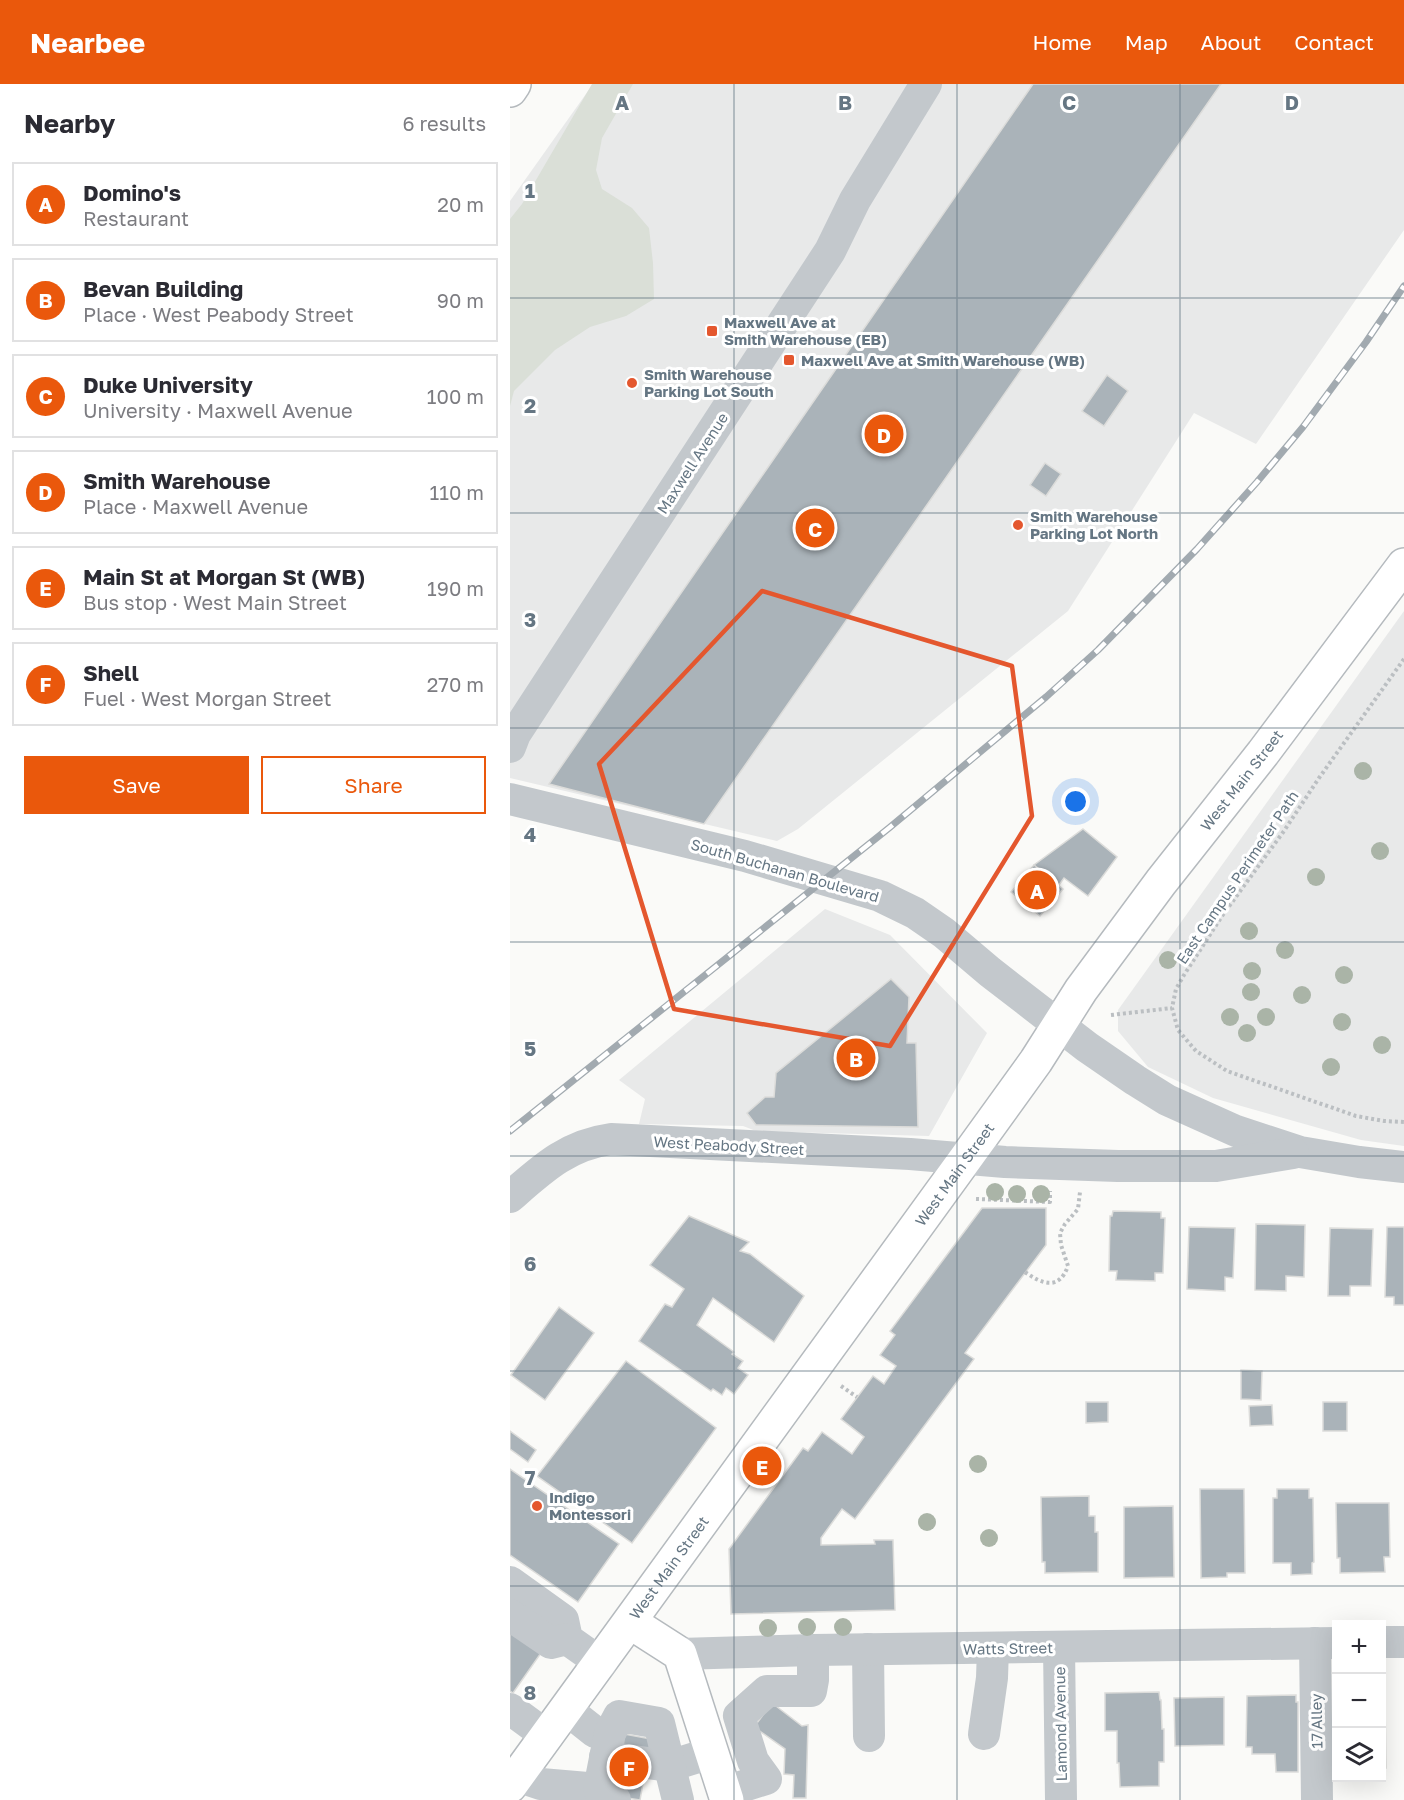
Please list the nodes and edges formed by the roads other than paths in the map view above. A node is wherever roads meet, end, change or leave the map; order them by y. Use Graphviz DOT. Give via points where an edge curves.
graph roads {
  1 [pos="514,84"];
  2 [pos="926,84"];
  3 [pos="510,90"];
  4 [pos="1404,565"];
  5 [pos="510,747"];
  6 [pos="510,799"];
  7 [pos="1059,1025"];
  8 [pos="1300,1152"];
  9 [pos="966,1158"];
  10 [pos="1404,1167"];
  11 [pos="510,1197"];
  12 [pos="510,1582"];
  13 [pos="510,1615"];
  14 [pos="630,1622"];
  15 [pos="567,1639"];
  16 [pos="1386,1642"];
  17 [pos="1404,1642"];
  18 [pos="1326,1643"];
  19 [pos="1059,1647"];
  20 [pos="993,1648"];
  21 [pos="868,1649"];
  22 [pos="813,1650"];
  23 [pos="680,1654"];
  24 [pos="601,1663"];
  25 [pos="510,1709"];
  26 [pos="566,1709"];
  27 [pos="984,1734"];
  28 [pos="547,1736"];
  29 [pos="869,1736"];
  30 [pos="607,1745"];
  31 [pos="711,1753"];
  32 [pos="669,1766"];
  33 [pos="514,1781"];
  34 [pos="607,1794"];
  35 [pos="725,1796"];
  36 [pos="678,1800"];
  37 [pos="1061,1800"];
  38 [pos="1317,1800"];
  1 -- 3 [label="main road"];
  2 -- 5 [label="street, Maxwell Avenue" via="855,200 830,251"];
  4 -- 7 [label="main road, West Main Street" via="1161,882"];
  6 -- 7 [label="street, South Buchanan Boulevard" via="745,856 880,896 944,933"];
  7 -- 8 [label="street, South Buchanan Boulevard" via="1167,1100 1236,1131"];
  7 -- 9 [label="main road, West Main Street"];
  8 -- 9 [label="street, West Peabody Street" via="1216,1166 1118,1166"];
  8 -- 10 [label="street"];
  9 -- 11 [label="street, West Peabody Street" via="611,1139 574,1148"];
  9 -- 14 [label="main road, West Main Street"];
  12 -- 15 [label="street" via="563,1620"];
  13 -- 15 [label="street" via="551,1643"];
  14 -- 23 [label="main road"];
  14 -- 24 [label="main road, West Main Street"];
  15 -- 24 [label="street"];
  16 -- 17 [label="street"];
  18 -- 19 [label="street, Watts Street"];
  18 -- 38 [label="street, 17 Alley"];
  19 -- 20 [label="street, Watts Street"];
  19 -- 37 [label="street, Lamond Avenue"];
  20 -- 21 [label="street, Watts Street"];
  20 -- 27 [label="street"];
  21 -- 22 [label="street, Watts Street"];
  21 -- 29 [label="street"];
  22 -- 23 [label="street, Watts Street"];
  22 -- 35 [label="street" via="810,1691 767,1691 739,1716 753,1761 766,1779"];
  23 -- 31 [label="main road"];
  24 -- 26 [label="main road, West Main Street"];
  25 -- 28 [label="street"];
  26 -- 28 [label="main road, West Main Street"];
  26 -- 30 [label="street"];
  28 -- 33 [label="main road, West Main Street"];
  30 -- 32 [label="street"];
  30 -- 32 [label="street" via="620,1716 659,1723"];
  30 -- 34 [label="street"];
  31 -- 32 [label="street"];
  31 -- 35 [label="main road"];
  32 -- 36 [label="street"];
  33 -- 34 [label="street"];
}
